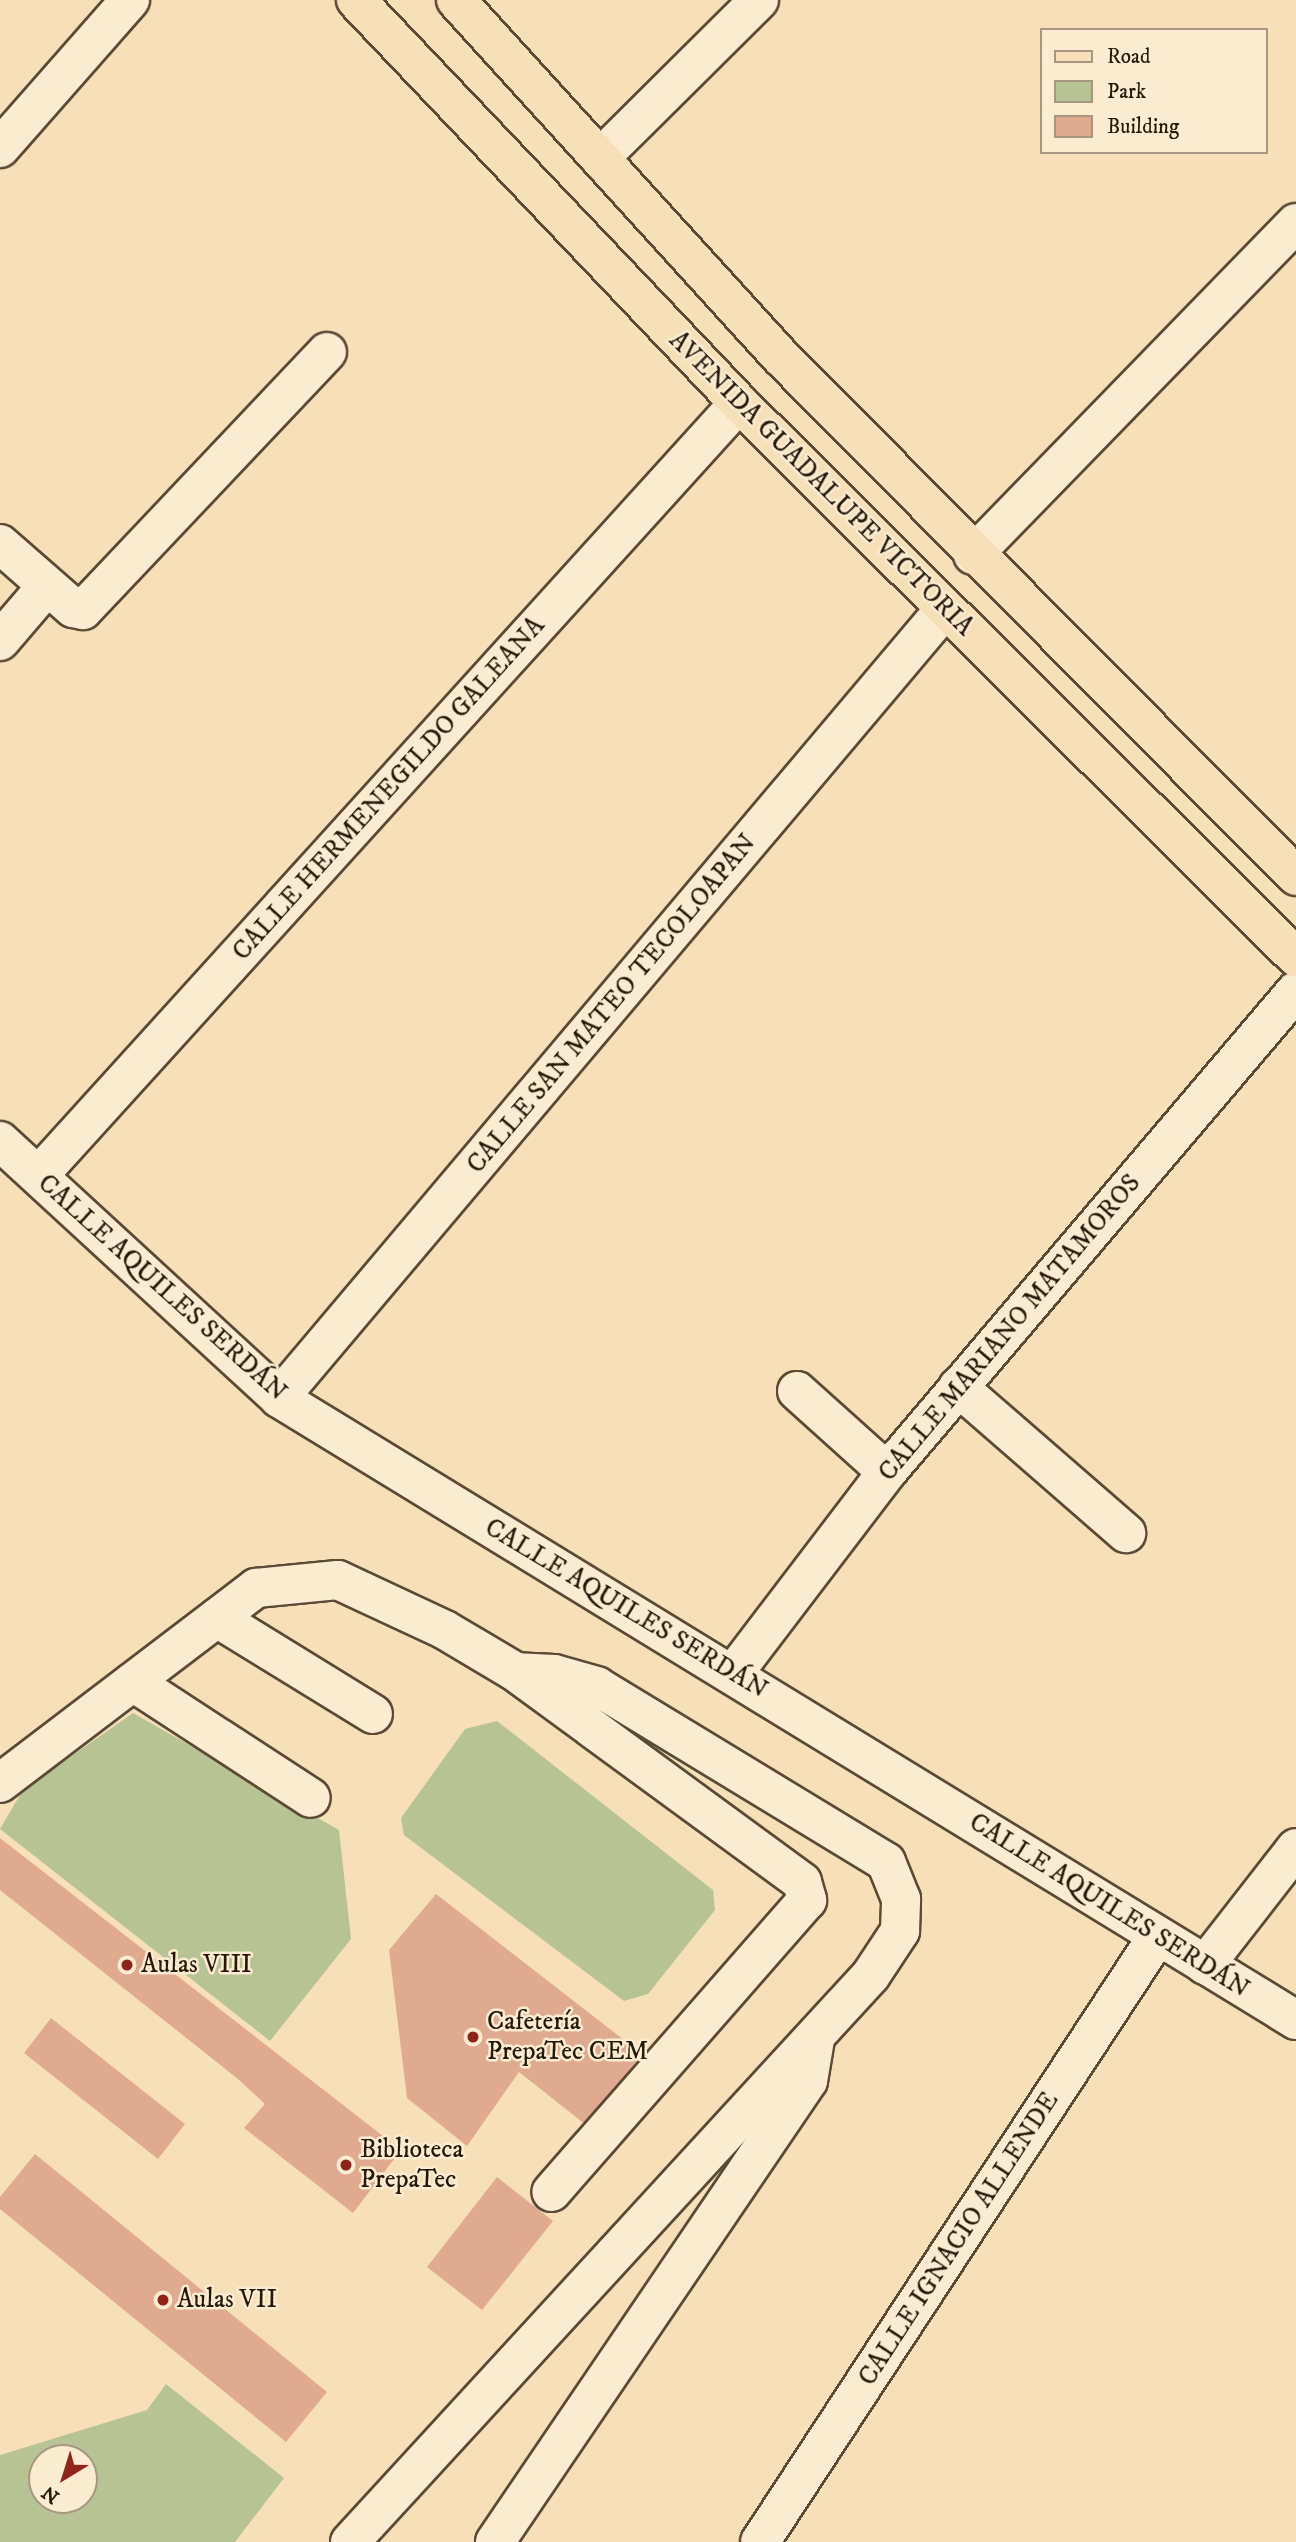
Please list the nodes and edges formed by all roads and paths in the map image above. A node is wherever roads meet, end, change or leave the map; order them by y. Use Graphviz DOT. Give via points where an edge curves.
graph roads {
  1 [pos="130,0"];
  2 [pos="356,0"];
  3 [pos="456,0"];
  4 [pos="759,0"];
  5 [pos="0,148"];
  6 [pos="600,158"];
  7 [pos="1296,223"];
  8 [pos="327,352"];
  9 [pos="739,403"];
  10 [pos="0,544"];
  11 [pos="973,555"];
  12 [pos="47,586"];
  13 [pos="944,610"];
  14 [pos="0,641"];
  15 [pos="1296,876"];
  16 [pos="1296,957"];
  17 [pos="1296,991"];
  18 [pos="0,1141"];
  19 [pos="39,1175"];
  20 [pos="958,1387"];
  21 [pos="797,1391"];
  22 [pos="279,1398"];
  23 [pos="887,1472"];
  24 [pos="1126,1532"];
  25 [pos="217,1618"];
  26 [pos="514,1671"];
  27 [pos="733,1674"];
  28 [pos="133,1682"];
  29 [pos="373,1714"];
  30 [pos="0,1783"];
  31 [pos="311,1798"];
  32 [pos="1296,1848"];
  33 [pos="1157,1937"];
  34 [pos="1205,1965"];
  35 [pos="1296,2020"];
  36 [pos="815,2036"];
  37 [pos="551,2192"];
  38 [pos="350,2542"];
  39 [pos="495,2542"];
  40 [pos="760,2542"];
  1 -- 5 [label="street"];
  2 -- 9 [label="main road, AVENIDA GUADALUPE VICTORIA"];
  3 -- 6 [label="main road"];
  4 -- 6 [label="street"];
  6 -- 11 [label="main road" via="781,357"];
  7 -- 11 [label="street"];
  8 -- 12 [label="street" via="89,606 73,608"];
  9 -- 13 [label="main road, AVENIDA GUADALUPE VICTORIA"];
  9 -- 19 [label="street, CALLE HERMENEGILDO GALEANA"];
  10 -- 12 [label="street"];
  11 -- 15 [label="main road"];
  12 -- 14 [label="street"];
  13 -- 16 [label="main road, AVENIDA GUADALUPE VICTORIA"];
  13 -- 22 [label="street, CALLE SAN MATEO TECOLOAPAN"];
  17 -- 20 [label="street, CALLE MARIANO MATAMOROS"];
  18 -- 19 [label="street, CALLE AQUILES SERDÁN"];
  19 -- 22 [label="street, CALLE AQUILES SERDÁN"];
  20 -- 23 [label="street, CALLE MARIANO MATAMOROS"];
  20 -- 24 [label="street"];
  21 -- 23 [label="street"];
  22 -- 27 [label="street, CALLE AQUILES SERDÁN"];
  23 -- 27 [label="street, CALLE MARIANO MATAMOROS"];
  25 -- 26 [label="street" via="256,1588 338,1580 445,1630"];
  25 -- 28 [label="street"];
  25 -- 29 [label="street"];
  26 -- 36 [label="street" via="554,1674 597,1686 886,1862 901,1899 900,1931 871,1975"];
  26 -- 37 [label="street" via="802,1882 807,1900"];
  27 -- 33 [label="street, CALLE AQUILES SERDÁN"];
  28 -- 30 [label="street"];
  28 -- 31 [label="street"];
  32 -- 34 [label="street"];
  33 -- 34 [label="street, CALLE AQUILES SERDÁN"];
  33 -- 40 [label="street, CALLE IGNACIO ALLENDE"];
  34 -- 35 [label="street, CALLE AQUILES SERDÁN"];
  36 -- 38 [label="street"];
  36 -- 39 [label="street" via="808,2081"];
}
